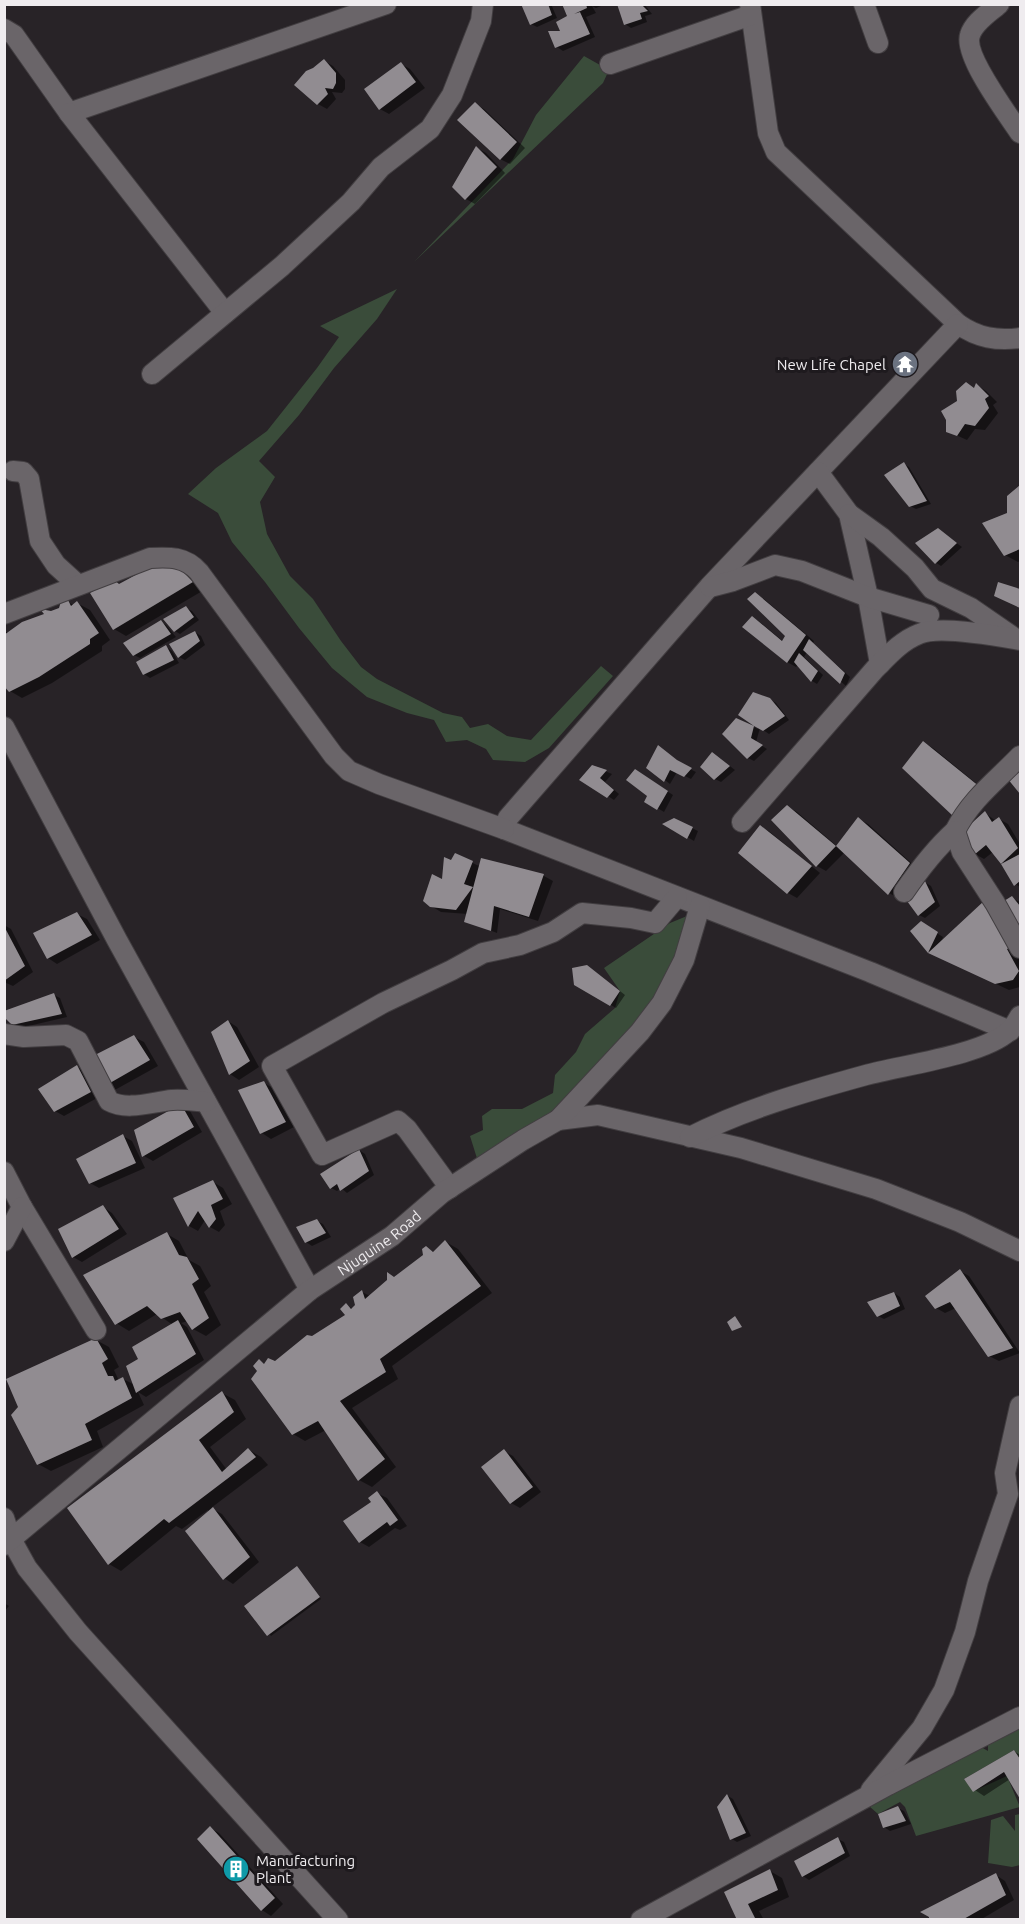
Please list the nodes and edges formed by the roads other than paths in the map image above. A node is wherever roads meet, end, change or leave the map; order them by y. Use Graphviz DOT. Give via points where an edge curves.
graph roads {
  1 [pos="386,4"];
  2 [pos="483,4"];
  3 [pos="864,4"];
  4 [pos="999,4"];
  5 [pos="751,10"];
  6 [pos="4,29"];
  7 [pos="878,44"];
  8 [pos="610,64"];
  9 [pos="69,113"];
  10 [pos="1020,133"];
  11 [pos="225,313"];
  12 [pos="958,324"];
  13 [pos="1020,338"];
  14 [pos="152,374"];
  15 [pos="7,467"];
  16 [pos="818,472"];
  17 [pos="849,514"];
  18 [pos="78,585"];
  19 [pos="710,587"];
  20 [pos="939,593"];
  21 [pos="868,597"];
  22 [pos="4,614"];
  23 [pos="925,624"];
  24 [pos="1018,639"];
  25 [pos="880,664"];
  26 [pos="4,727"];
  27 [pos="1020,756"];
  28 [pos="742,822"];
  29 [pos="504,829"];
  30 [pos="955,831"];
  31 [pos="904,892"];
  32 [pos="677,897"];
  33 [pos="700,906"];
  34 [pos="1020,948"];
  35 [pos="1015,1023"];
  36 [pos="4,1034"];
  37 [pos="206,1102"];
  38 [pos="558,1120"];
  39 [pos="690,1137"];
  40 [pos="4,1172"];
  41 [pos="450,1188"];
  42 [pos="22,1207"];
  43 [pos="4,1241"];
  44 [pos="1020,1251"];
  45 [pos="310,1290"];
  46 [pos="96,1330"];
  47 [pos="1020,1406"];
  48 [pos="4,1518"];
  49 [pos="8,1542"];
  50 [pos="1020,1717"];
  51 [pos="866,1797"];
  52 [pos="338,1920"];
  53 [pos="641,1920"];
  1 -- 9 [label="street"];
  2 -- 11 [label="street" via="481,21 452,95 430,129 381,167 351,202"];
  3 -- 7 [label="street"];
  4 -- 10 [label="street" via="978,22 969,35 969,46 974,62"];
  5 -- 8 [label="street"];
  5 -- 12 [label="street" via="768,133 776,152"];
  6 -- 9 [label="street" via="14,35"];
  9 -- 11 [label="street"];
  11 -- 14 [label="street"];
  12 -- 13 [label="street" via="989,339"];
  12 -- 16 [label="street"];
  15 -- 18 [label="street" via="23,472 29,479 40,541 56,565"];
  16 -- 17 [label="street"];
  16 -- 19 [label="street"];
  17 -- 20 [label="street" via="881,537"];
  17 -- 21 [label="street"];
  18 -- 22 [label="street"];
  18 -- 29 [label="street" via="150,558 179,558 192,564 349,771"];
  19 -- 21 [label="street" via="775,565 802,571"];
  19 -- 29 [label="street" via="508,818"];
  20 -- 23 [label="street"];
  20 -- 24 [label="street" via="971,608"];
  21 -- 23 [label="street"];
  21 -- 25 [label="street"];
  23 -- 24 [label="street"];
  23 -- 25 [label="street"];
  25 -- 28 [label="street"];
  26 -- 37 [label="street"];
  27 -- 30 [label="street" via="973,802"];
  29 -- 32 [label="street"];
  30 -- 31 [label="street"];
  30 -- 34 [label="street" via="962,852"];
  32 -- 33 [label="street"];
  32 -- 41 [label="street" via="655,923 582,913 553,932 483,953 383,1003 272,1066 322,1155 398,1121"];
  33 -- 35 [label="street"];
  33 -- 38 [label="street, Njuguine Road" via="684,960 658,1010"];
  35 -- 39 [label="street" via="992,1042 815,1090 710,1126"];
  36 -- 37 [label="street" via="66,1035 78,1041 110,1101 118,1106 174,1099"];
  37 -- 45 [label="street"];
  38 -- 39 [label="street" via="598,1115"];
  38 -- 41 [label="street, Njuguine Road"];
  39 -- 44 [label="street" via="741,1148 876,1189"];
  40 -- 42 [label="street"];
  41 -- 45 [label="street, Njuguine Road" via="392,1236"];
  42 -- 43 [label="street"];
  42 -- 46 [label="street"];
  45 -- 49 [label="street, Njuguine Road"];
  47 -- 51 [label="street" via="1005,1473 1008,1494 944,1690 922,1728"];
  48 -- 49 [label="street"];
  49 -- 52 [label="street" via="78,1632"];
  50 -- 51 [label="street"];
  51 -- 53 [label="street"];
}
